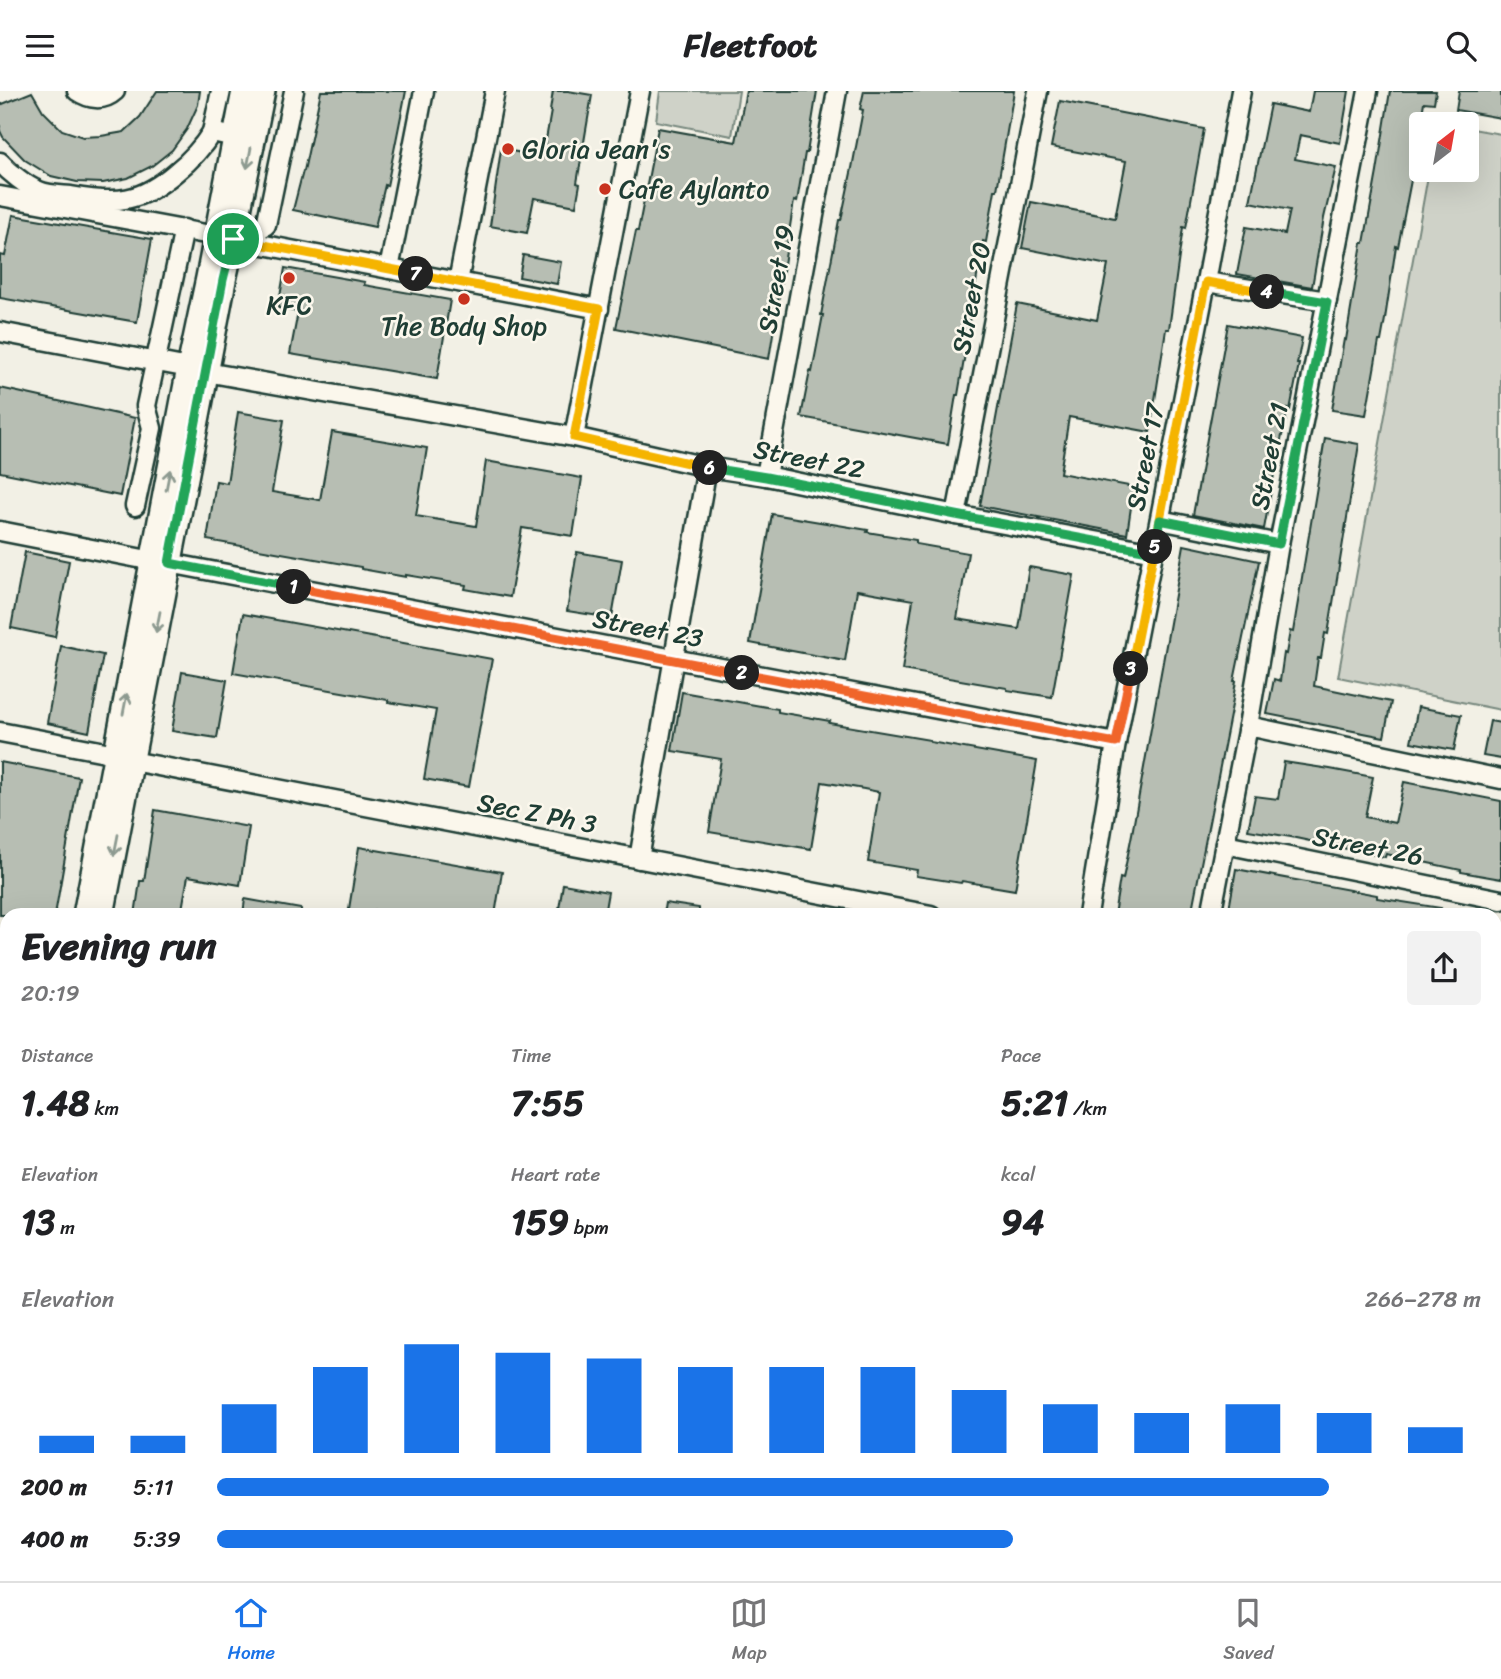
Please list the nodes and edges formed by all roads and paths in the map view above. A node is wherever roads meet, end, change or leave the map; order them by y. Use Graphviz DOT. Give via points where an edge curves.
graph roads {
  1 [pos="77,91"];
  2 [pos="114,91"];
  3 [pos="221,91"];
  4 [pos="244,91"];
  5 [pos="262,91"];
  6 [pos="294,91"];
  7 [pos="424,91"];
  8 [pos="495,91"];
  9 [pos="640,91"];
  10 [pos="837,91"];
  11 [pos="1038,91"];
  12 [pos="1241,91"];
  13 [pos="1367,91"];
  14 [pos="212,132"];
  15 [pos="235,137"];
  16 [pos="0,162"];
  17 [pos="145,194"];
  18 [pos="0,196"];
  19 [pos="158,225"];
  20 [pos="184,229"];
  21 [pos="235,240"];
  22 [pos="389,269"];
  23 [pos="458,282"];
  24 [pos="1206,282"];
  25 [pos="1327,302"];
  26 [pos="599,309"];
  27 [pos="0,332"];
  28 [pos="156,362"];
  29 [pos="198,370"];
  30 [pos="574,437"];
  31 [pos="707,467"];
  32 [pos="766,477"];
  33 [pos="135,506"];
  34 [pos="956,515"];
  35 [pos="1160,520"];
  36 [pos="0,531"];
  37 [pos="1279,544"];
  38 [pos="1154,552"];
  39 [pos="161,562"];
  40 [pos="674,660"];
  41 [pos="1248,726"];
  42 [pos="0,733"];
  43 [pos="1116,743"];
  44 [pos="124,758"];
  45 [pos="1501,779"];
  46 [pos="1225,844"];
  47 [pos="639,859"];
  48 [pos="1501,899"];
  49 [pos="87,908"];
  50 [pos="103,908"];
  51 [pos="876,908"];
  52 [pos="1089,908"];
  53 [pos="1211,908"];
  1 -- 2 [label="street" via="97,99"];
  3 -- 14 [label="street"];
  4 -- 15 [label="main road"];
  5 -- 21 [label="main road, one-way"];
  6 -- 21 [label="street" via="266,225"];
  7 -- 22 [label="street"];
  8 -- 23 [label="street"];
  9 -- 26 [label="street"];
  10 -- 32 [label="street, Street 19"];
  11 -- 34 [label="street, Street 20"];
  12 -- 24 [label="street, Street 17"];
  13 -- 25 [label="street, Street 21"];
  14 -- 15 [label="street"];
  14 -- 17 [label="street" via="195,156"];
  15 -- 21 [label="main road"];
  16 -- 17 [label="street" via="38,191 100,201"];
  17 -- 19 [label="street"];
  18 -- 19 [label="street"];
  19 -- 20 [label="street"];
  20 -- 21 [label="street"];
  20 -- 28 [label="street"];
  21 -- 22 [label="street"];
  21 -- 29 [label="main road"];
  22 -- 23 [label="street"];
  23 -- 26 [label="street"];
  24 -- 25 [label="street"];
  24 -- 35 [label="street, Street 17"];
  25 -- 37 [label="street, Street 21"];
  26 -- 30 [label="street"];
  27 -- 28 [label="street, Street 22"];
  28 -- 29 [label="street, Street 22"];
  28 -- 33 [label="street" via="146,406 152,428"];
  29 -- 30 [label="street, Street 22"];
  29 -- 39 [label="main road"];
  30 -- 31 [label="street, Street 22"];
  31 -- 32 [label="street, Street 22"];
  31 -- 40 [label="street"];
  32 -- 34 [label="street, Street 22"];
  34 -- 38 [label="street, Street 22"];
  35 -- 37 [label="street"];
  35 -- 38 [label="street, Street 17"];
  36 -- 39 [label="street, Street 23"];
  37 -- 41 [label="street, Street 21"];
  38 -- 43 [label="street, Street 17"];
  39 -- 40 [label="street, Street 23"];
  39 -- 44 [label="main road"];
  40 -- 43 [label="street, Street 23"];
  40 -- 47 [label="street"];
  41 -- 45 [label="street"];
  41 -- 46 [label="street, Street 21"];
  42 -- 44 [label="street, Sec Z Ph 3"];
  43 -- 52 [label="street, Street 17"];
  44 -- 47 [label="street, Sec Z Ph 3"];
  44 -- 49 [label="main road"];
  44 -- 50 [label="main road, one-way"];
  46 -- 48 [label="street, Street 26"];
  46 -- 53 [label="street, Street 21"];
  47 -- 51 [label="street, Sec Z Ph 3"];
}
